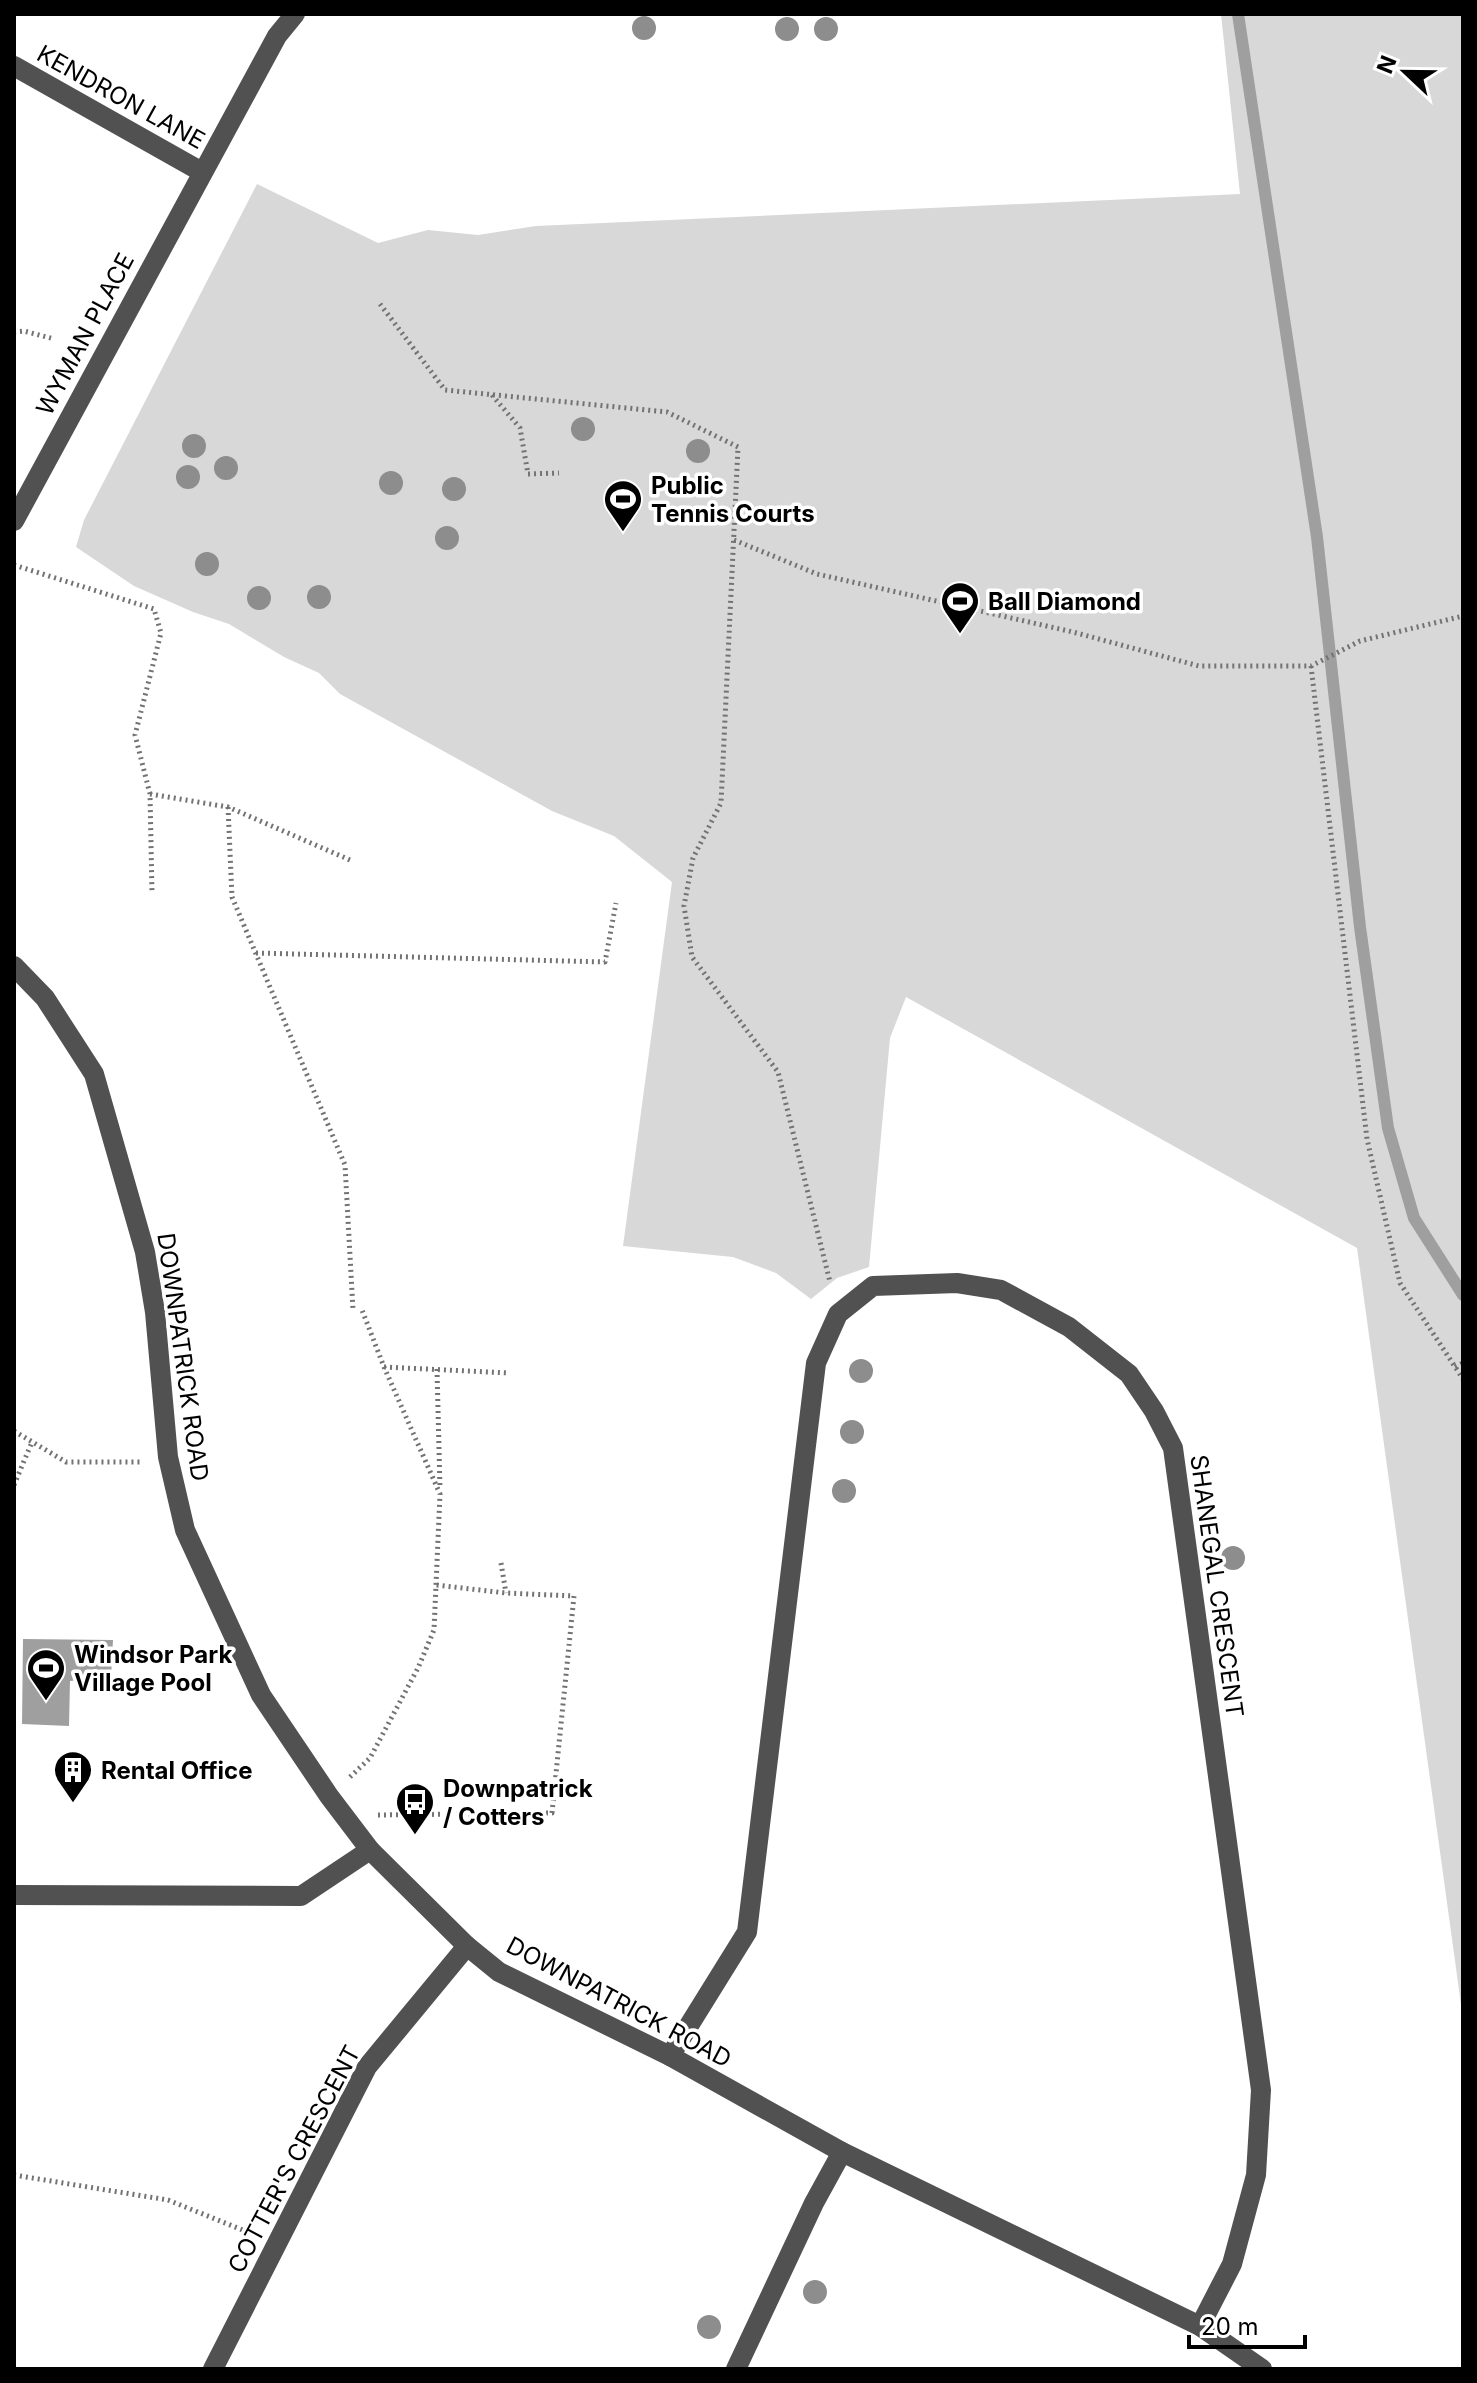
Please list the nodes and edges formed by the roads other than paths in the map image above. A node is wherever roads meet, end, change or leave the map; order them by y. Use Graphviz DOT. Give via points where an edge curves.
graph roads {
  1 [pos="295,14"];
  2 [pos="14,66"];
  3 [pos="202,172"];
  4 [pos="14,521"];
  5 [pos="14,966"];
  6 [pos="370,1850"];
  7 [pos="14,1895"];
  8 [pos="467,1946"];
  9 [pos="670,2056"];
  10 [pos="842,2152"];
  11 [pos="1200,2326"];
  12 [pos="213,2369"];
  13 [pos="736,2369"];
  14 [pos="1262,2369"];
  1 -- 3 [label="street, WYMAN PLACE" via="277,36"];
  2 -- 3 [label="street, KENDRON LANE"];
  3 -- 4 [label="street, WYMAN PLACE"];
  5 -- 6 [label="street, DOWNPATRICK ROAD" via="45,998 94,1074 145,1252 168,1457 185,1530 261,1695"];
  6 -- 7 [label="street" via="301,1896"];
  6 -- 8 [label="street, DOWNPATRICK ROAD"];
  8 -- 9 [label="street, DOWNPATRICK ROAD" via="499,1972"];
  8 -- 12 [label="street, COTTER'S CRESCENT" via="367,2067"];
  9 -- 10 [label="street, DOWNPATRICK ROAD"];
  9 -- 11 [label="street, SHANEGAL CRESCENT" via="747,1932 816,1363 838,1314 873,1286 957,1283 1001,1290 1069,1327 1129,1374 1173,1448 1261,2090 1256,2175 1232,2264"];
  10 -- 11 [label="street, DOWNPATRICK ROAD"];
  10 -- 13 [label="street"];
  11 -- 14 [label="street, DOWNPATRICK ROAD"];
}
